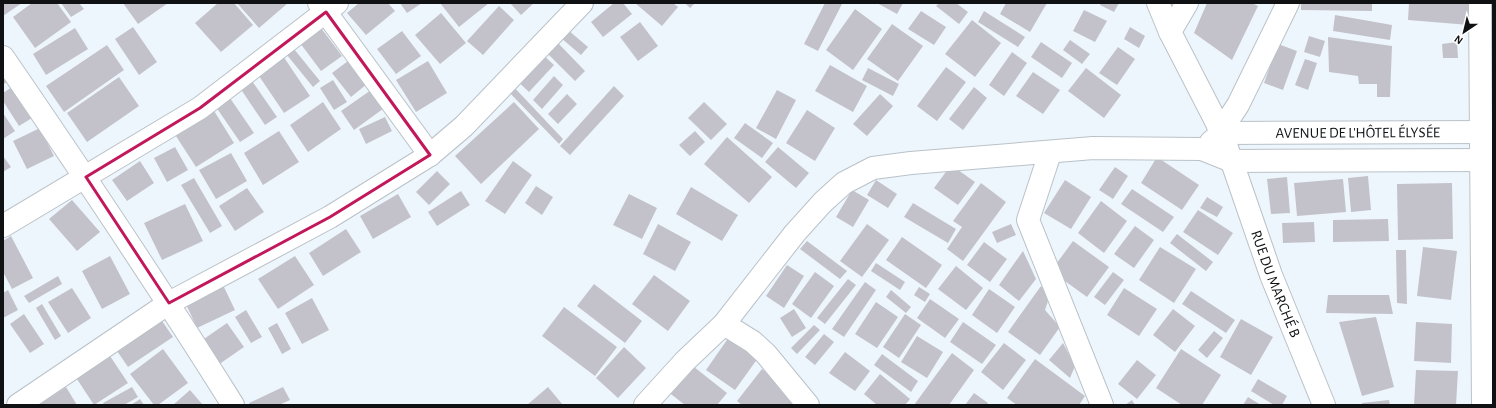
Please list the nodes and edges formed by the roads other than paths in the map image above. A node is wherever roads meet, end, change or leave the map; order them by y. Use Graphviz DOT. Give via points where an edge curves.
graph roads {
  1 [pos="1158,3"];
  2 [pos="1186,3"];
  3 [pos="1288,3"];
  4 [pos="1480,3"];
  5 [pos="574,5"];
  6 [pos="328,6"];
  7 [pos="1170,32"];
  8 [pos="3,57"];
  9 [pos="1220,129"];
  10 [pos="1487,132"];
  11 [pos="1202,149"];
  12 [pos="1050,153"];
  13 [pos="430,155"];
  14 [pos="1487,159"];
  15 [pos="1232,161"];
  16 [pos="86,178"];
  17 [pos="3,226"];
  18 [pos="169,303"];
  19 [pos="724,324"];
  20 [pos="18,405"];
  21 [pos="233,405"];
  22 [pos="645,405"];
  23 [pos="808,405"];
  24 [pos="1102,405"];
  25 [pos="1324,405"];
  26 [pos="1483,405"];
  1 -- 7 [label="street, RUE DU MARCHÉ B"];
  2 -- 7 [label="street"];
  3 -- 9 [label="street" via="1238,105"];
  4 -- 10 [label="street"];
  5 -- 13 [label="street" via="464,126"];
  6 -- 13 [label="street"];
  6 -- 16 [label="street" via="200,108"];
  7 -- 9 [label="street, RUE DU MARCHÉ B"];
  8 -- 16 [label="street"];
  9 -- 10 [label="street, AVENUE DE L'HÔTEL ÉLYSÉE"];
  9 -- 11 [label="street"];
  9 -- 15 [label="street, RUE DU MARCHÉ B"];
  10 -- 14 [label="street"];
  11 -- 12 [label="street" via="1093,148"];
  11 -- 15 [label="street"];
  12 -- 19 [label="street" via="1001,155 873,168 844,183 822,202 795,233"];
  12 -- 24 [label="street" via="1028,220"];
  13 -- 18 [label="street" via="330,217"];
  14 -- 15 [label="street, AVENUE DE L'HÔTEL ÉLYSÉE"];
  14 -- 26 [label="street"];
  15 -- 25 [label="street, RUE DU MARCHÉ B" via="1271,275"];
  16 -- 17 [label="street"];
  16 -- 18 [label="street"];
  18 -- 20 [label="street"];
  18 -- 21 [label="street"];
  19 -- 22 [label="street" via="685,360"];
  19 -- 23 [label="street" via="753,342 766,354"];
}
